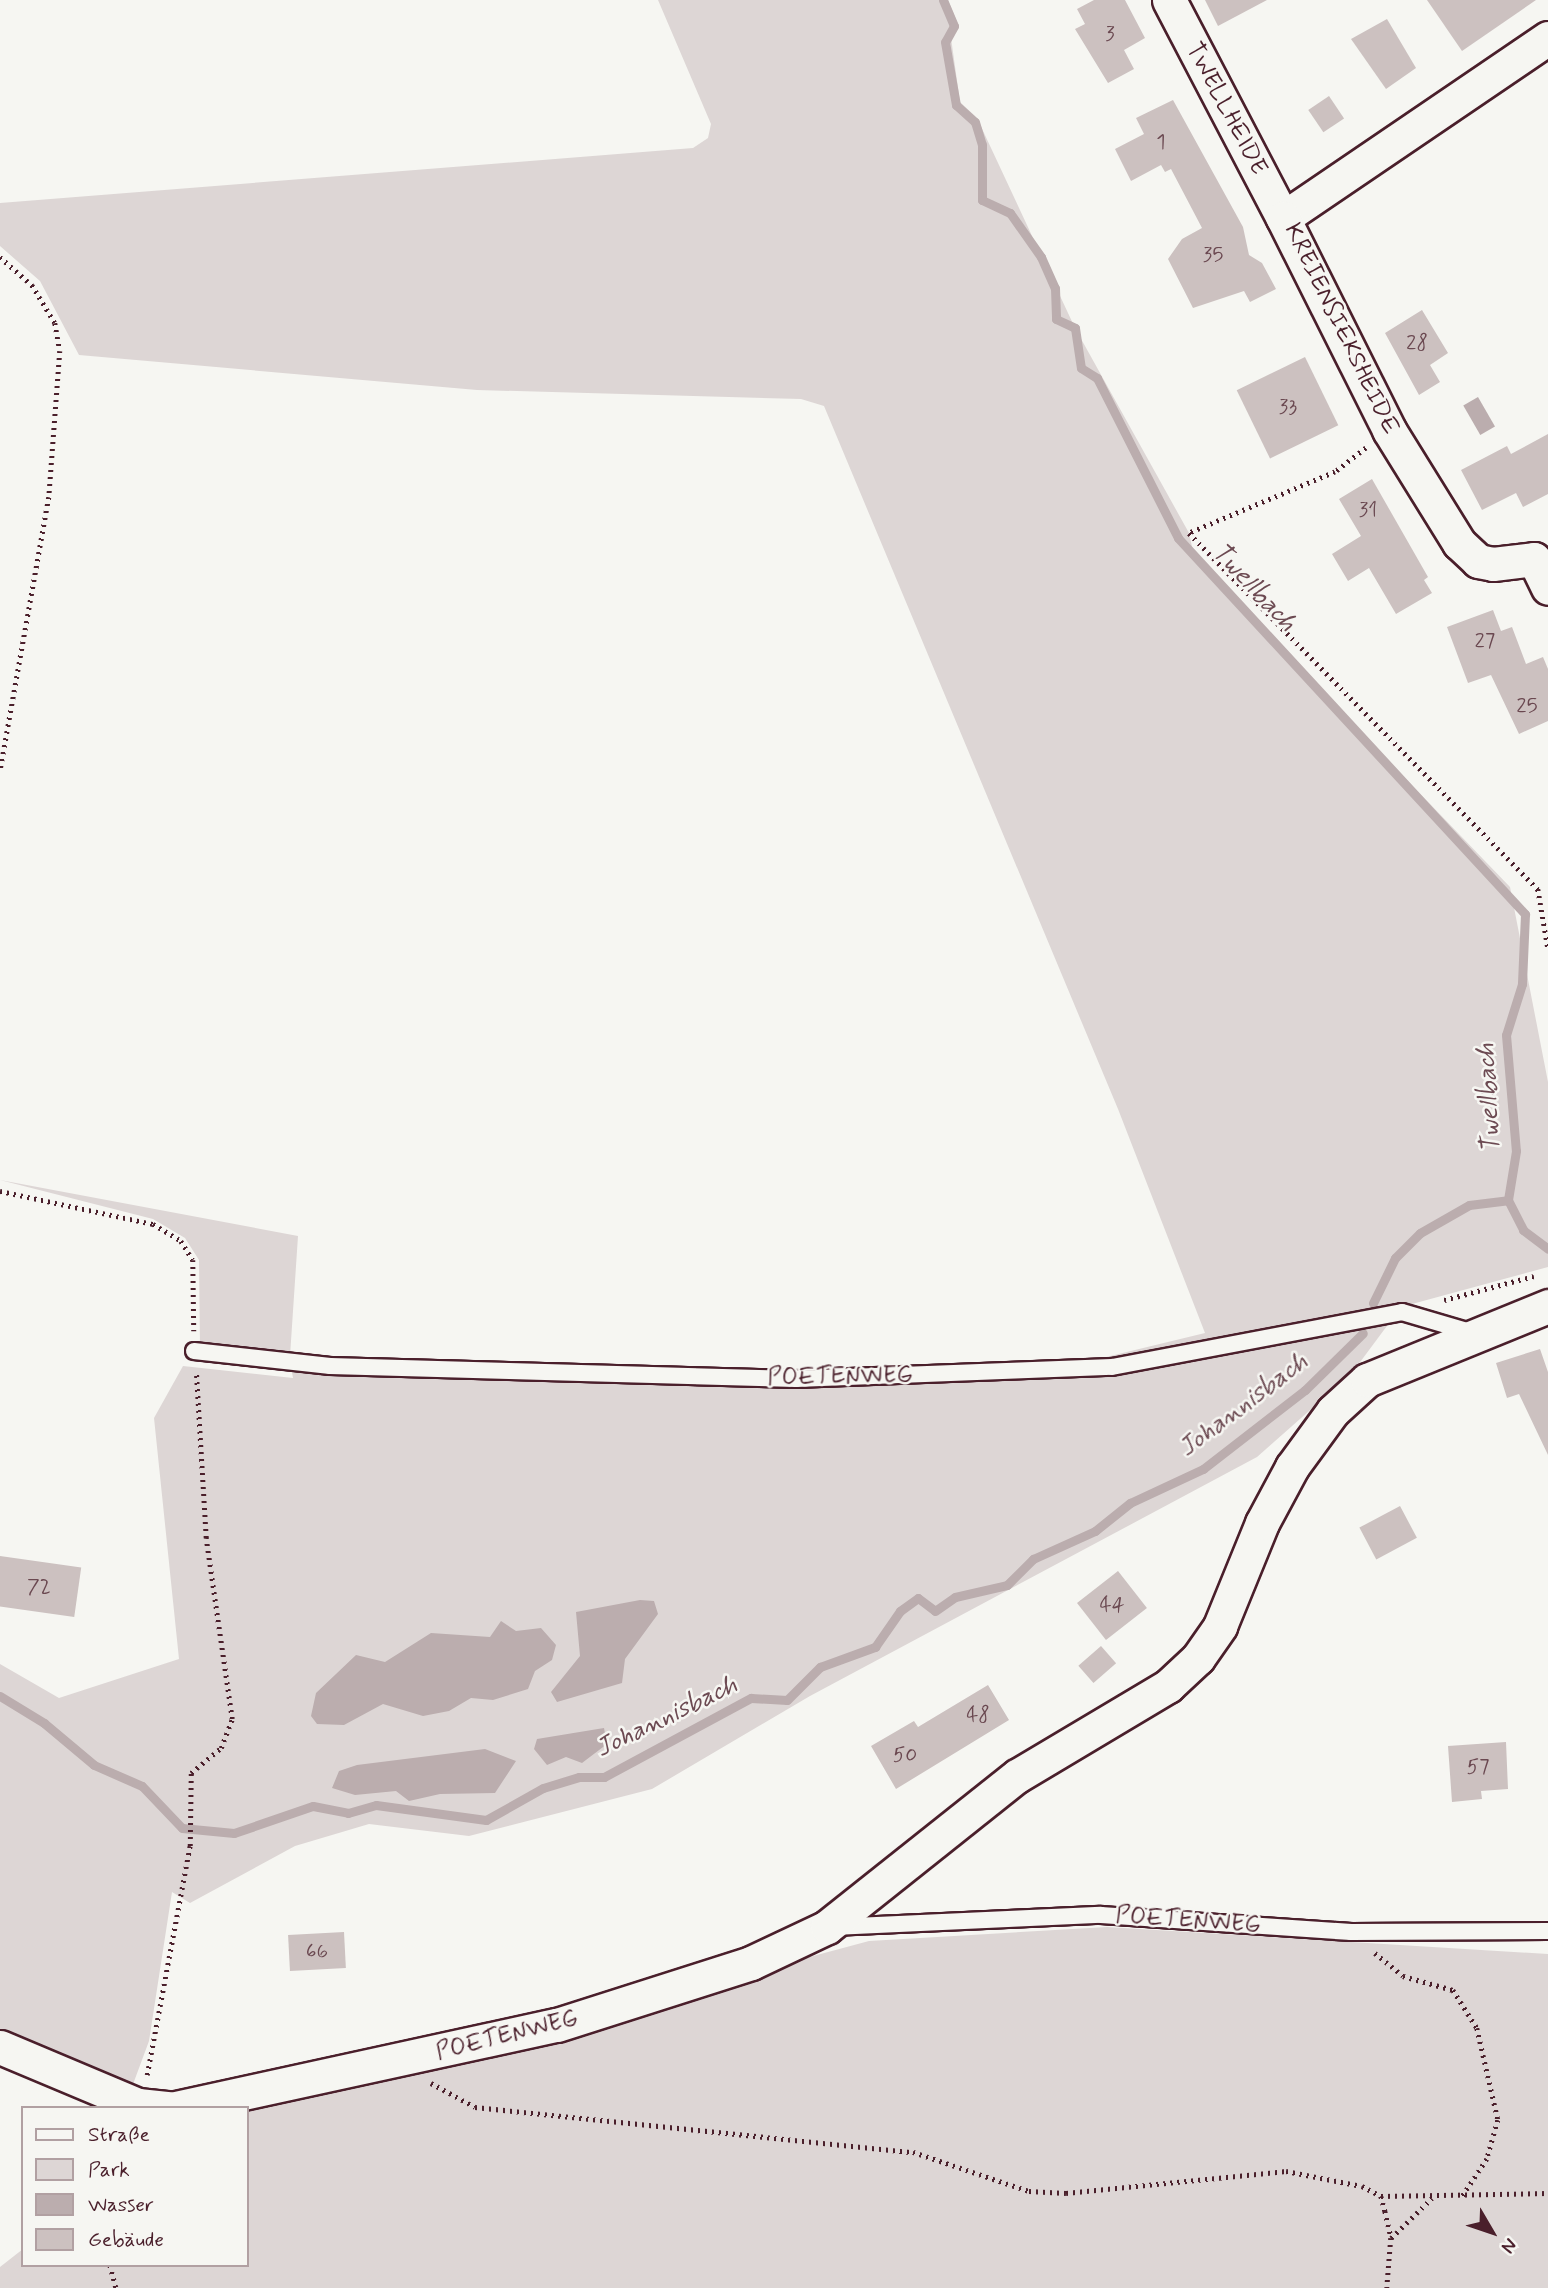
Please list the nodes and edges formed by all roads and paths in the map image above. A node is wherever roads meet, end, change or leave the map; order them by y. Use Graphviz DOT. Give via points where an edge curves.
graph roads {
  1 [pos="1169,0"];
  2 [pos="1548,38"];
  3 [pos="1283,218"];
  4 [pos="0,257"];
  5 [pos="1389,430"];
  6 [pos="1543,566"];
  7 [pos="0,772"];
  8 [pos="1548,948"];
  9 [pos="0,1191"];
  10 [pos="1540,1274"];
  11 [pos="1548,1306"];
  12 [pos="1402,1312"];
  13 [pos="1478,1335"];
  14 [pos="194,1351"];
  15 [pos="828,1927"];
  16 [pos="1548,1931"];
  17 [pos="1350,1932"];
  18 [pos="0,2047"];
  19 [pos="403,2062"];
  20 [pos="151,2106"];
  21 [pos="154,2106"];
  22 [pos="185,2106"];
  23 [pos="1548,2193"];
  24 [pos="1381,2196"];
  25 [pos="1462,2197"];
  26 [pos="1433,2198"];
  27 [pos="1391,2238"];
  28 [pos="111,2267"];
  29 [pos="116,2288"];
  30 [pos="1387,2288"];
  1 -- 3 [label="street, TWELLHEIDE"];
  2 -- 3 [label="street, KREIENSIEKSHEIDE"];
  3 -- 5 [label="street, KREIENSIEKSHEIDE"];
  4 -- 7 [label="path" via="38,294 55,323 60,351 49,497"];
  5 -- 6 [label="street, KREIENSIEKSHEIDE" via="1459,543 1478,561"];
  5 -- 8 [label="path" via="1335,472 1189,533 1538,889"];
  9 -- 14 [label="path" via="153,1224 181,1241 193,1260"];
  10 -- 12 [label="path"];
  11 -- 13 [label="street, POETENWEG"];
  12 -- 13 [label="lane, POETENWEG"];
  12 -- 14 [label="lane, POETENWEG" via="1112,1367 1012,1374 796,1380 330,1366"];
  13 -- 15 [label="street, POETENWEG" via="1367,1380 1333,1411 1262,1522 1220,1626 1198,1658 1168,1686 1017,1776"];
  14 -- 21 [label="path" via="206,1538 232,1719 221,1748 191,1773 190,1846 158,2040"];
  15 -- 17 [label="lane, POETENWEG" via="1101,1915"];
  15 -- 19 [label="street, POETENWEG" via="751,1963 557,2025"];
  16 -- 17 [label="lane, POETENWEG"];
  17 -- 25 [label="path" via="1403,1976 1453,1990 1477,2028 1498,2120 1487,2159"];
  18 -- 20 [label="street"];
  19 -- 22 [label="street, POETENWEG"];
  19 -- 24 [label="path" via="475,2107 913,2152 1029,2191 1066,2193 1286,2171 1362,2186"];
  23 -- 25 [label="path"];
  24 -- 26 [label="path"];
  24 -- 27 [label="path"];
  25 -- 26 [label="path"];
  26 -- 27 [label="path"];
  27 -- 30 [label="path"];
  28 -- 29 [label="path"];
}
